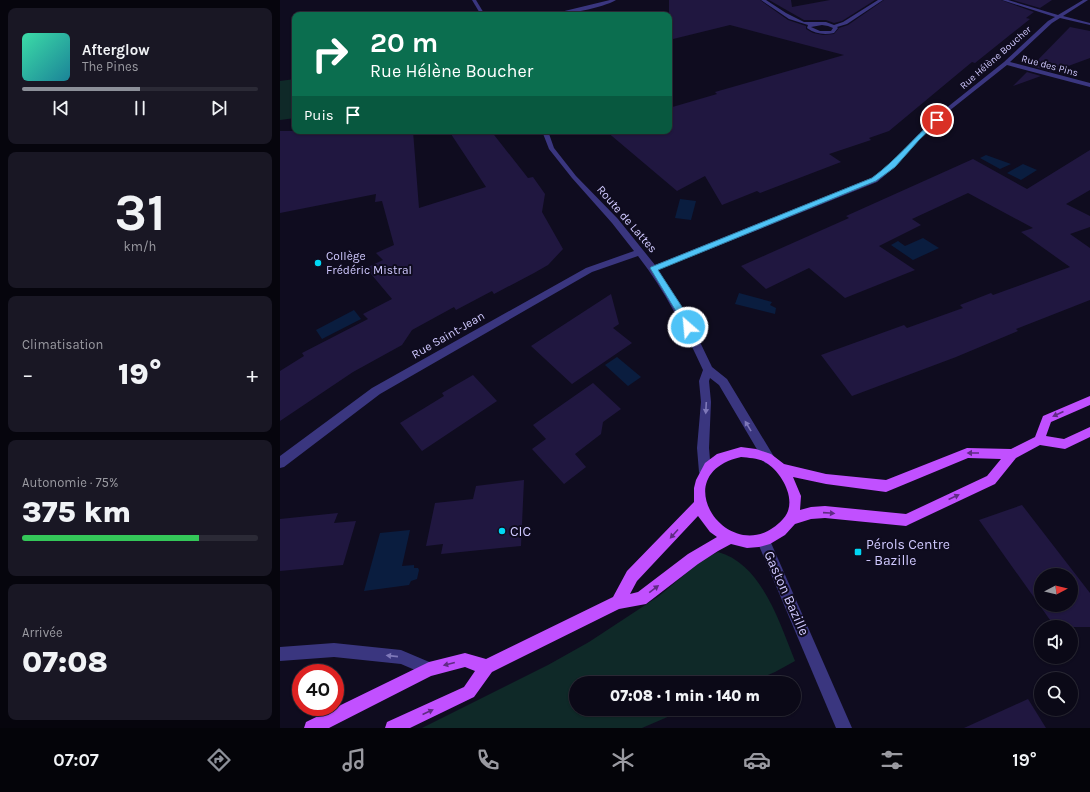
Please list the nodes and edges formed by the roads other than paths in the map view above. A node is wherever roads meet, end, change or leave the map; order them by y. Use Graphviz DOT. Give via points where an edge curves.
graph roads {
  1 [pos="474,0"];
  2 [pos="614,0"];
  3 [pos="763,0"];
  4 [pos="881,0"];
  5 [pos="1004,0"];
  6 [pos="1086,0"];
  7 [pos="1090,1"];
  8 [pos="481,12"];
  9 [pos="564,12"];
  10 [pos="1059,16"];
  11 [pos="1090,24"];
  12 [pos="810,25"];
  13 [pos="834,26"];
  14 [pos="826,32"];
  15 [pos="830,37"];
  16 [pos="1006,63"];
  17 [pos="1090,84"];
  18 [pos="546,134"];
  19 [pos="640,252"];
  20 [pos="653,268"];
  21 [pos="708,370"];
  22 [pos="1090,400"];
  23 [pos="1090,432"];
  24 [pos="1039,440"];
  25 [pos="1012,454"];
  26 [pos="769,459"];
  27 [pos="280,463"];
  28 [pos="782,469"];
  29 [pos="705,472"];
  30 [pos="700,505"];
  31 [pos="791,519"];
  32 [pos="730,538"];
  33 [pos="764,541"];
  34 [pos="618,602"];
  35 [pos="280,654"];
  36 [pos="486,667"];
  37 [pos="429,669"];
  38 [pos="312,728"];
  39 [pos="393,728"];
  40 [pos="844,728"];
  1 -- 8 [label="street"];
  2 -- 9 [label="street"];
  3 -- 12 [label="street"];
  4 -- 13 [label="street" via="846,23"];
  5 -- 10 [label="street"];
  6 -- 7 [label="street"];
  6 -- 10 [label="street, Rue Hélène Boucher"];
  10 -- 11 [label="street"];
  10 -- 16 [label="street, Rue Hélène Boucher"];
  12 -- 13 [label="street" via="819,23"];
  12 -- 14 [label="street" via="814,31"];
  13 -- 14 [label="street" via="835,30"];
  14 -- 15 [label="street"];
  16 -- 17 [label="street, Rue des Pins"];
  16 -- 20 [label="street, Rue Hélène Boucher" via="947,110 893,166 874,180"];
  18 -- 19 [label="street, Route de Lattes" via="551,148"];
  19 -- 20 [label="street, Route de Lattes"];
  19 -- 27 [label="street, Rue Saint-Jean" via="589,270 376,391"];
  20 -- 21 [label="street, Route de Lattes" via="681,313"];
  26 -- 21 [label="street, one-way" via="723,382"];
  21 -- 29 [label="street, one-way" via="704,381"];
  22 -- 24 [label="main road, one-way" via="1047,419"];
  23 -- 24 [label="main road" via="1065,444"];
  24 -- 25 [label="main road"];
  25 -- 28 [label="main road, one-way" via="967,453 886,486 826,479"];
  31 -- 25 [label="main road, one-way" via="825,512 906,520 991,480"];
  26 -- 28 [label="main road"];
  26 -- 29 [label="main road" via="741,452 727,455"];
  28 -- 31 [label="main road" via="790,480 794,493 795,506"];
  29 -- 30 [label="main road" via="700,488"];
  30 -- 32 [label="main road" via="706,518 717,530"];
  30 -- 34 [label="main road, one-way" via="632,576"];
  31 -- 33 [label="main road" via="775,536"];
  32 -- 33 [label="main road" via="747,542"];
  34 -- 32 [label="main road, one-way" via="641,599 693,559"];
  33 -- 40 [label="street, Gaston Bazille"];
  34 -- 36 [label="main road"];
  37 -- 35 [label="street, one-way" via="401,657 334,650"];
  36 -- 37 [label="main road, one-way" via="466,660"];
  39 -- 36 [label="main road, one-way" via="469,692"];
  37 -- 38 [label="main road"];
}
